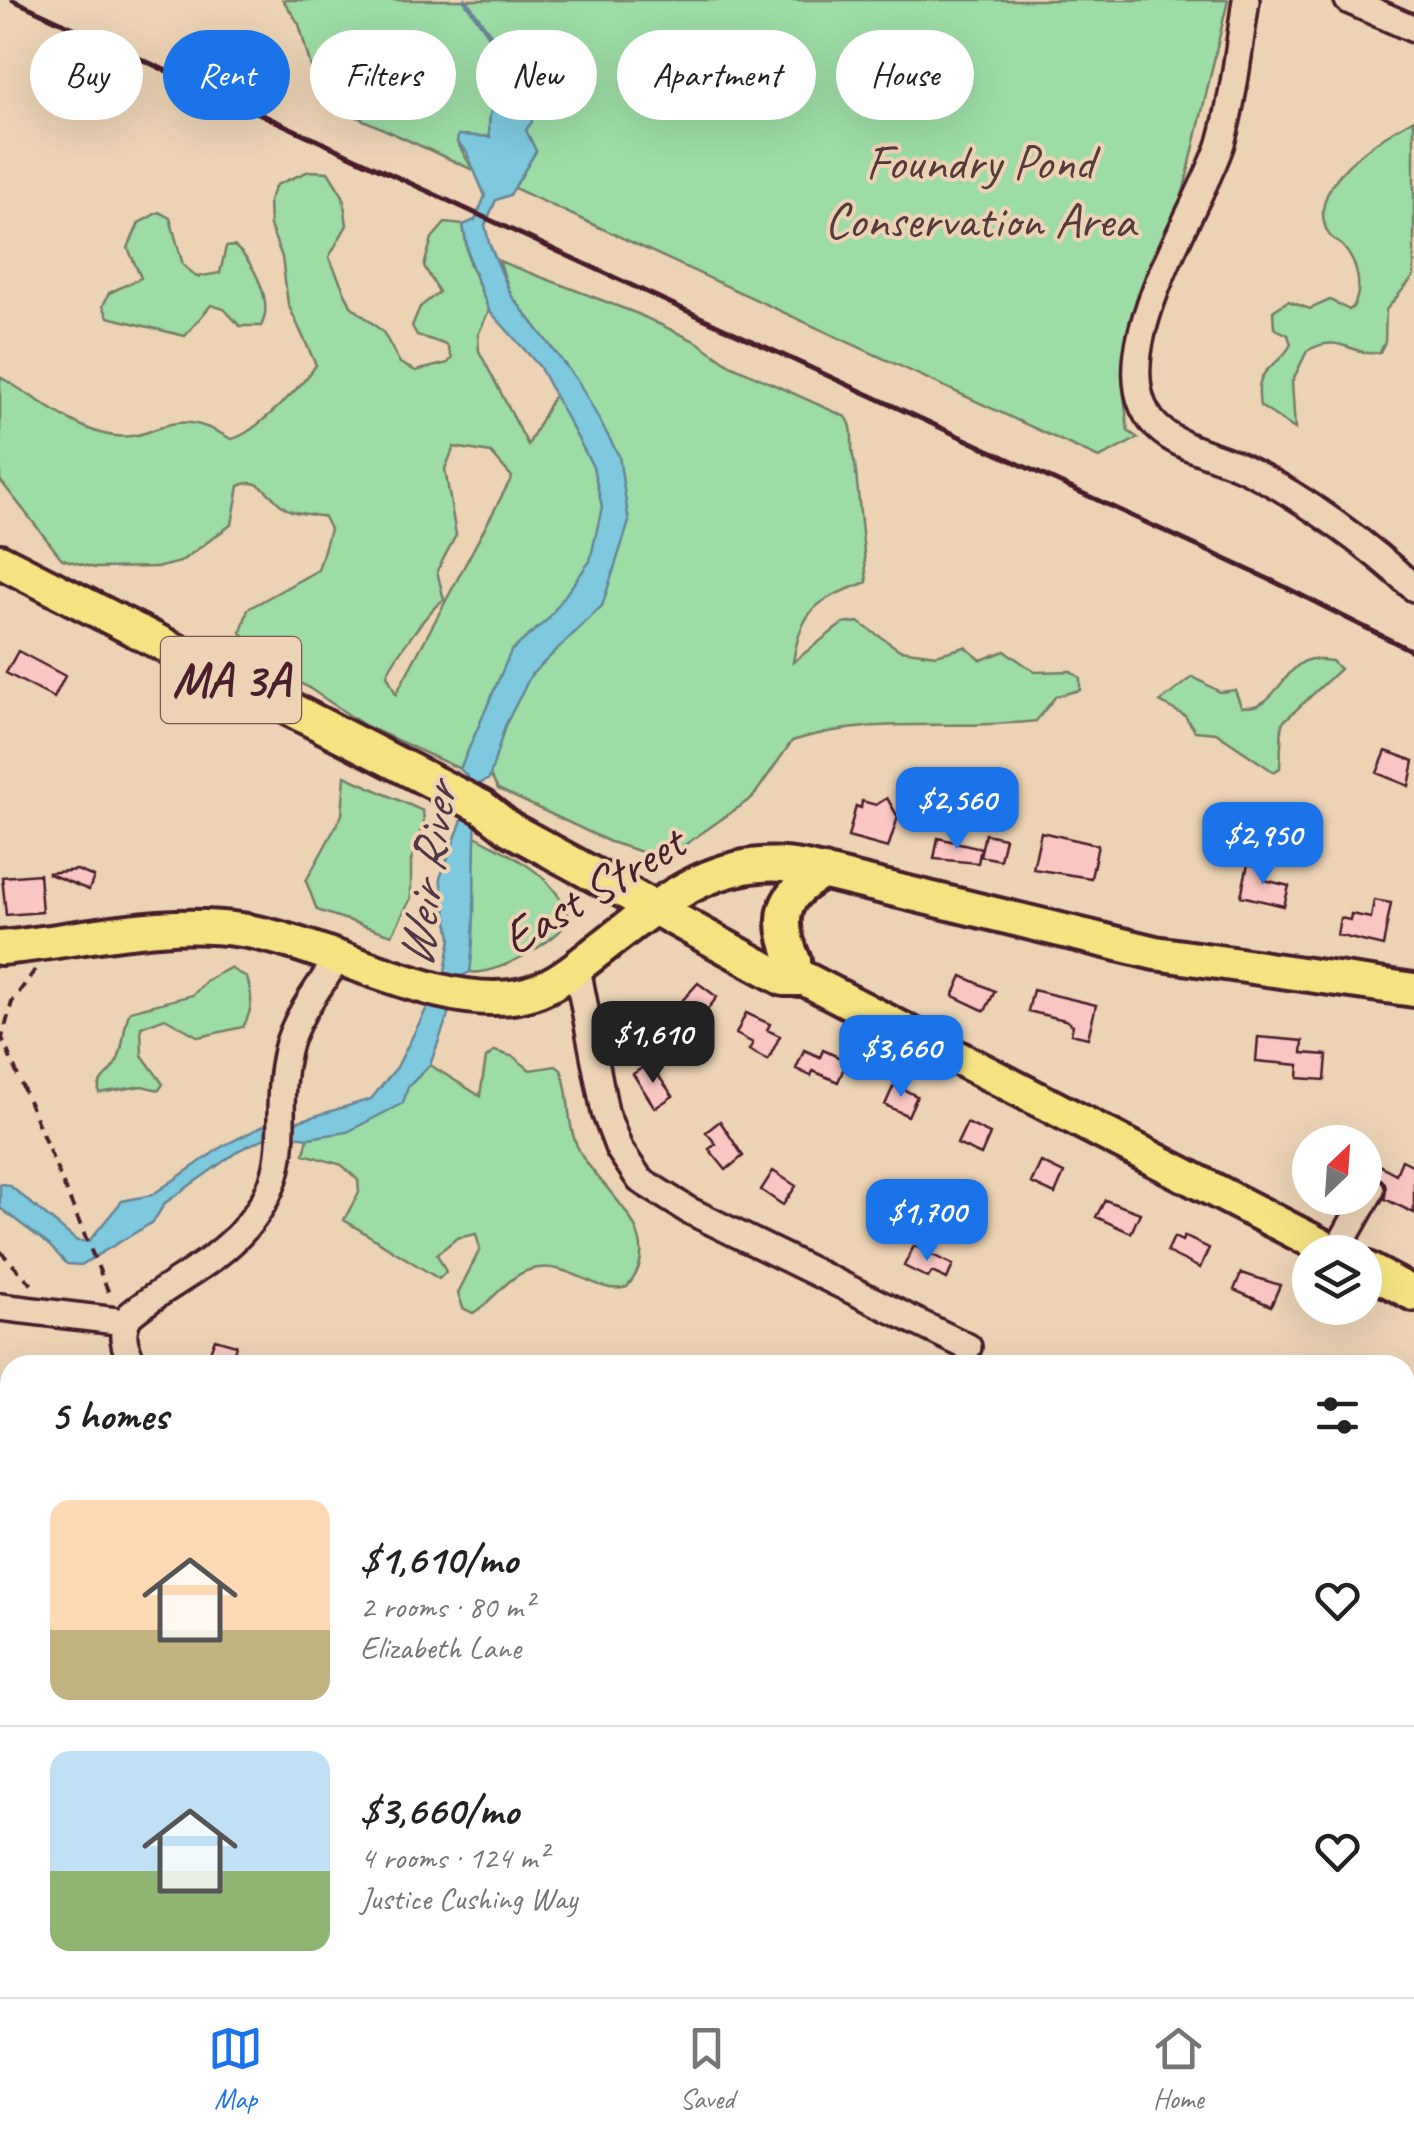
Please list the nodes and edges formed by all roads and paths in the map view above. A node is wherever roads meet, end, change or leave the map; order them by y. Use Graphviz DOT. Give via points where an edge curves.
graph roads {
  1 [pos="1246,0"];
  2 [pos="1348,0"];
  3 [pos="1414,29"];
  4 [pos="0,560"];
  5 [pos="1414,588"];
  6 [pos="824,872"];
  7 [pos="663,902"];
  8 [pos="33,945"];
  9 [pos="0,948"];
  10 [pos="340,955"];
  11 [pos="577,968"];
  12 [pos="799,970"];
  13 [pos="1414,990"];
  14 [pos="1303,1235"];
  15 [pos="0,1250"];
  16 [pos="1382,1277"];
  17 [pos="36,1289"];
  18 [pos="1414,1294"];
  19 [pos="0,1306"];
  20 [pos="125,1322"];
  21 [pos="968,1348"];
  22 [pos="130,1355"];
  1 -- 5 [label="street" via="1221,141 1152,300 1138,350 1138,391 1162,432 1272,483"];
  2 -- 3 [label="street"];
  4 -- 7 [label="main road, MA 3A" via="472,802 564,836"];
  6 -- 7 [label="main road, East Street" via="744,865 701,878"];
  6 -- 12 [label="main road" via="796,889 781,912"];
  6 -- 13 [label="main road, East Street" via="1155,953"];
  7 -- 11 [label="main road, East Street"];
  7 -- 12 [label="main road, MA 3A" via="784,980"];
  8 -- 9 [label="main road, East Street"];
  8 -- 10 [label="main road, East Street" via="201,926 274,935"];
  8 -- 20 [label="path" via="35,971 12,1002 2,1038"];
  10 -- 11 [label="main road, East Street" via="486,999 523,995"];
  10 -- 20 [label="street" via="291,1036 283,1148 263,1203 232,1242"];
  11 -- 21 [label="street" via="605,1112 640,1180"];
  12 -- 14 [label="main road, MA 3A"];
  15 -- 17 [label="path"];
  16 -- 18 [label="main road"];
  19 -- 20 [label="street"];
  20 -- 22 [label="street"];
}
